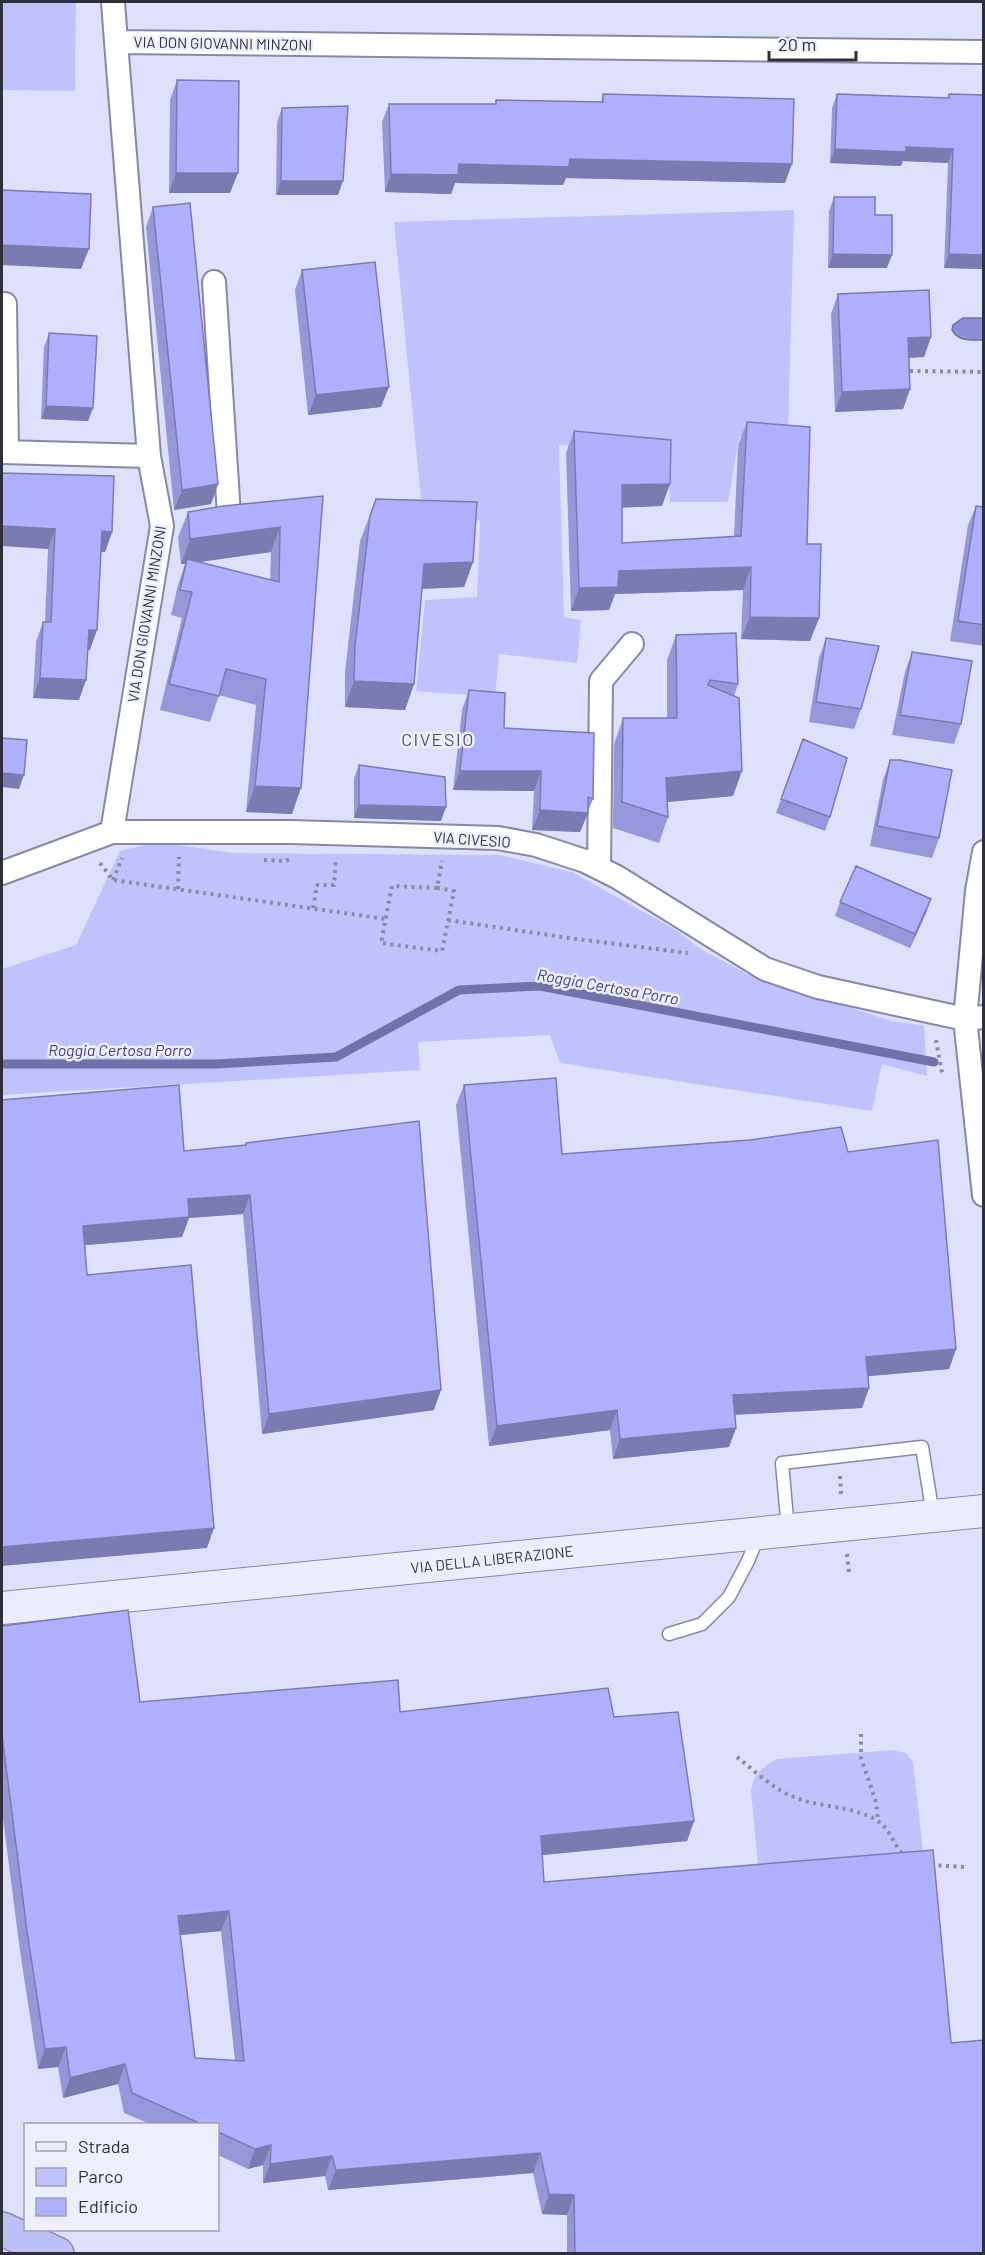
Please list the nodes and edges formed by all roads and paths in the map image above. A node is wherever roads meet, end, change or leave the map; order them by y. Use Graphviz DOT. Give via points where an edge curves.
graph roads {
  1 [pos="113,2"];
  2 [pos="116,42"];
  3 [pos="984,52"];
  4 [pos="214,282"];
  5 [pos="5,304"];
  6 [pos="910,370"];
  7 [pos="984,372"];
  8 [pos="4,452"];
  9 [pos="149,456"];
  10 [pos="207,519"];
  11 [pos="184,523"];
  12 [pos="162,526"];
  13 [pos="632,644"];
  14 [pos="112,832"];
  15 [pos="446,837"];
  16 [pos="984,852"];
  17 [pos="124,854"];
  18 [pos="336,854"];
  19 [pos="294,856"];
  20 [pos="98,860"];
  21 [pos="263,860"];
  22 [pos="599,868"];
  23 [pos="2,873"];
  24 [pos="113,880"];
  25 [pos="437,888"];
  26 [pos="980,890"];
  27 [pos="314,909"];
  28 [pos="386,919"];
  29 [pos="448,920"];
  30 [pos="688,947"];
  31 [pos="974,1018"];
  32 [pos="928,1035"];
  33 [pos="944,1080"];
  34 [pos="984,1195"];
  35 [pos="984,1511"];
  36 [pos="934,1516"];
  37 [pos="774,1532"];
  38 [pos="2,1608"];
  39 [pos="669,1634"];
  40 [pos="861,1734"];
  41 [pos="737,1757"];
  42 [pos="878,1821"];
  43 [pos="906,1858"];
  44 [pos="922,1865"];
  45 [pos="966,1867"];
  46 [pos="2,2229"];
  47 [pos="57,2253"];
  1 -- 2 [label="street"];
  2 -- 3 [label="street, VIA DON GIOVANNI MINZONI"];
  2 -- 9 [label="street, VIA DON GIOVANNI MINZONI"];
  4 -- 10 [label="street" via="240,514"];
  5 -- 8 [label="street"];
  6 -- 7 [label="path"];
  8 -- 9 [label="street"];
  9 -- 12 [label="street, VIA DON GIOVANNI MINZONI"];
  11 -- 12 [label="street"];
  12 -- 14 [label="street, VIA DON GIOVANNI MINZONI"];
  13 -- 22 [label="street" via="601,681"];
  14 -- 15 [label="street, VIA CIVESIO"];
  14 -- 23 [label="street, VIA CIVESIO"];
  15 -- 22 [label="street, VIA CIVESIO" via="498,838 536,845"];
  15 -- 25 [label="path"];
  16 -- 26 [label="street"];
  17 -- 24 [label="path"];
  18 -- 27 [label="path" via="334,885 317,885"];
  19 -- 21 [label="path" via="286,861"];
  20 -- 24 [label="path"];
  22 -- 31 [label="street, VIA CIVESIO" via="765,969 818,987"];
  24 -- 27 [label="path"];
  25 -- 28 [label="path" via="392,886"];
  25 -- 29 [label="path" via="454,891"];
  26 -- 31 [label="street"];
  27 -- 28 [label="path"];
  28 -- 29 [label="path" via="381,943 442,951"];
  29 -- 30 [label="path" via="697,954"];
  31 -- 34 [label="street"];
  32 -- 33 [label="path" via="936,1040"];
  35 -- 36 [label="street, VIA DELLA LIBERAZIONE"];
  36 -- 37 [label="street, VIA DELLA LIBERAZIONE"];
  36 -- 37 [label="lane" via="922,1447 782,1463"];
  37 -- 38 [label="street, VIA DELLA LIBERAZIONE"];
  37 -- 39 [label="lane" via="748,1562 729,1597 702,1624"];
  40 -- 42 [label="path" via="861,1758 876,1802"];
  41 -- 42 [label="path" via="796,1798 859,1812"];
  42 -- 43 [label="path"];
  44 -- 45 [label="path"];
  46 -- 47 [label="highway"];
}
